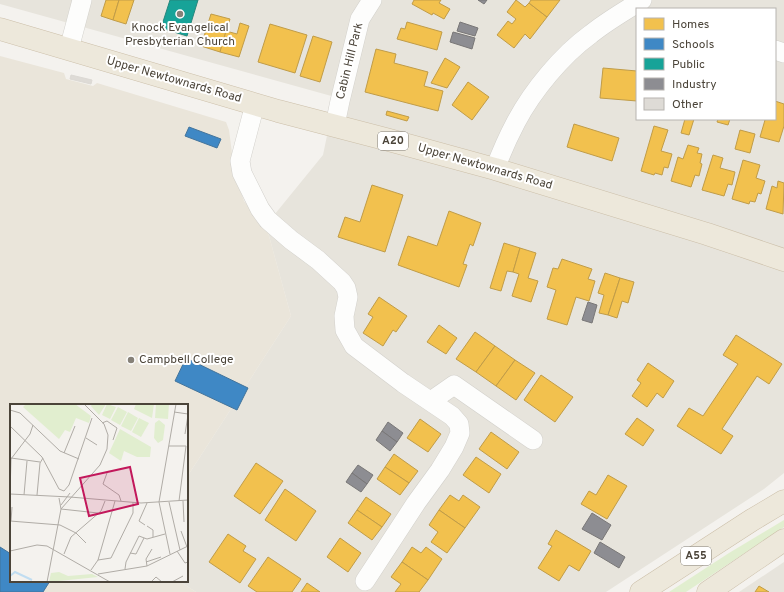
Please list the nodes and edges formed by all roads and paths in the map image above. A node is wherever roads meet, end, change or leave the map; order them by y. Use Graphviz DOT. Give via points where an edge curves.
graph roads {
  1 [pos="82,0"];
  2 [pos="372,0"];
  3 [pos="642,0"];
  4 [pos="629,15"];
  5 [pos="0,30"];
  6 [pos="69,49"];
  7 [pos="255,104"];
  8 [pos="335,125"];
  9 [pos="495,169"];
  10 [pos="784,260"];
  11 [pos="431,401"];
  12 [pos="533,440"];
  13 [pos="784,487"];
  14 [pos="784,501"];
  15 [pos="752,520"];
  16 [pos="784,540"];
  17 [pos="365,582"];
  18 [pos="641,592"];
  19 [pos="708,592"];
  1 -- 6 [label="street"];
  2 -- 8 [label="street, Cabin Hill Park" via="360,19"];
  3 -- 4 [label="street"];
  4 -- 9 [label="street" via="590,34 567,54 530,98"];
  5 -- 6 [label="highway, Upper Newtownards Road / A20"];
  6 -- 7 [label="highway, Upper Newtownards Road / A20"];
  7 -- 8 [label="highway, Upper Newtownards Road / A20"];
  7 -- 11 [label="street" via="240,161 242,173 260,209 268,220 342,282 348,297 344,316 345,330 354,346"];
  8 -- 9 [label="highway, Upper Newtownards Road / A20"];
  9 -- 10 [label="highway, Upper Newtownards Road / A20"];
  11 -- 12 [label="street" via="454,385"];
  11 -- 17 [label="street" via="452,416 459,424 460,433 440,470"];
  13 -- 15 [label="highway" via="767,498"];
  14 -- 15 [label="highway, A55"];
  15 -- 18 [label="highway, A55"];
  16 -- 19 [label="highway"];
}
